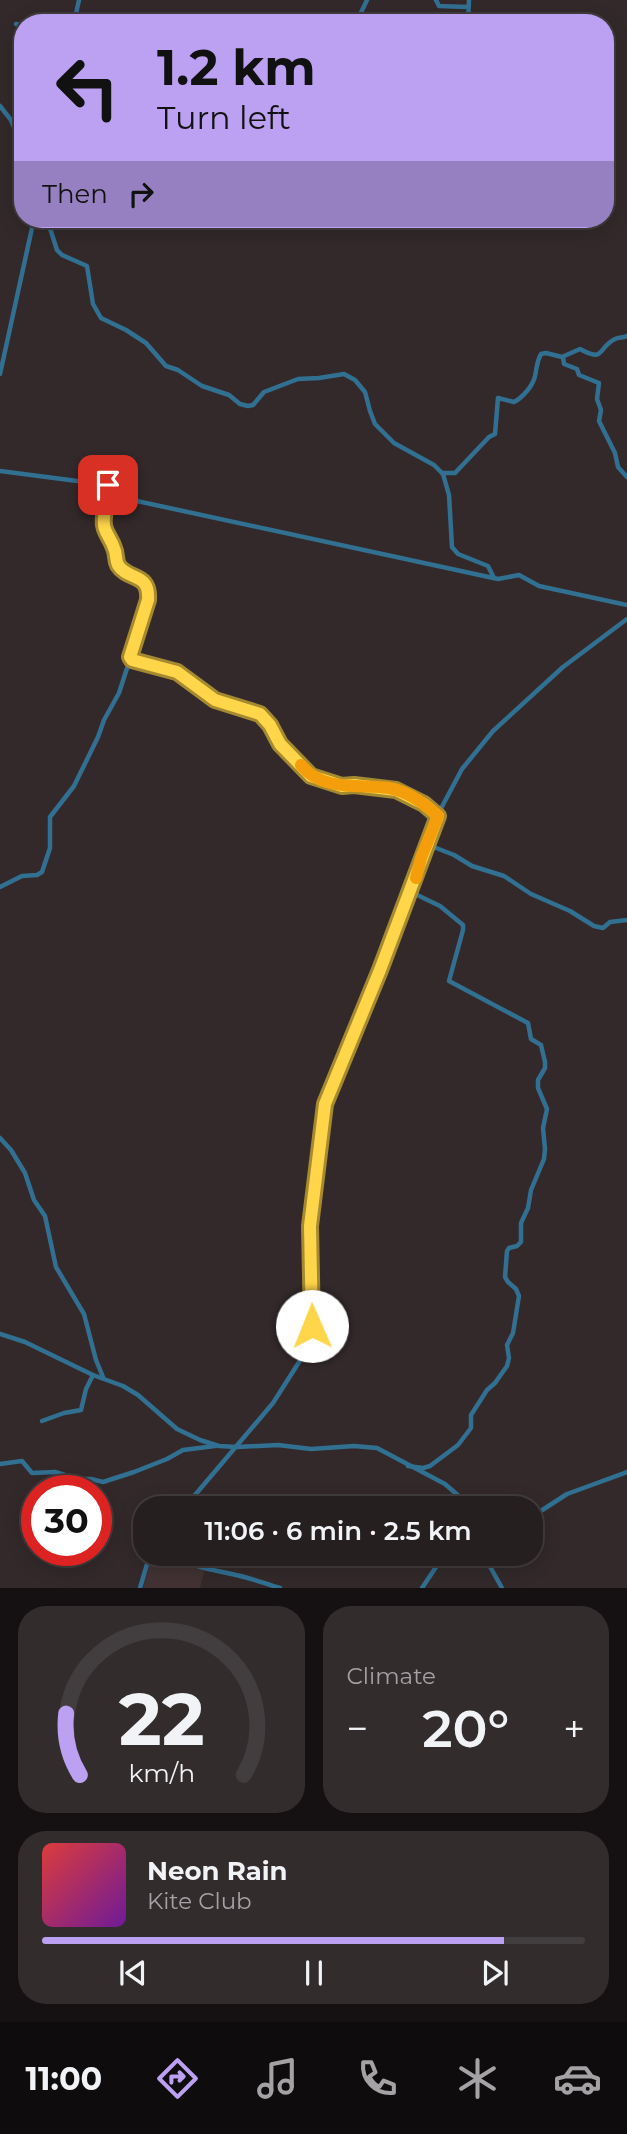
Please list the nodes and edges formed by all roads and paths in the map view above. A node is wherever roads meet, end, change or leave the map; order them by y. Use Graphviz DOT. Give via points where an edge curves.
graph roads {
  1 [pos="436,0"];
  2 [pos="469,0"];
  3 [pos="468,7"];
  4 [pos="468,14"];
  5 [pos="0,107"];
  6 [pos="14,127"];
  7 [pos="32,228"];
  8 [pos="50,228"];
  9 [pos="627,337"];
  10 [pos="563,357"];
  11 [pos="0,374"];
  12 [pos="0,471"];
  13 [pos="442,473"];
  14 [pos="627,477"];
  15 [pos="109,495"];
  16 [pos="494,578"];
  17 [pos="627,605"];
  18 [pos="627,619"];
  19 [pos="131,659"];
  20 [pos="438,816"];
  21 [pos="426,844"];
  22 [pos="0,887"];
  23 [pos="411,892"];
  24 [pos="627,920"];
  25 [pos="0,1138"];
  26 [pos="0,1334"];
  27 [pos="93,1375"];
  28 [pos="103,1378"];
  29 [pos="42,1421"];
  30 [pos="219,1446"];
  31 [pos="237,1447"];
  32 [pos="0,1464"];
  33 [pos="408,1466"];
  34 [pos="627,1472"];
  35 [pos="194,1496"];
  36 [pos="459,1496"];
  37 [pos="543,1510"];
  38 [pos="146,1566"];
  39 [pos="198,1566"];
  40 [pos="437,1566"];
  41 [pos="490,1566"];
  42 [pos="140,1588"];
  43 [pos="281,1588"];
  44 [pos="422,1588"];
  45 [pos="502,1588"];
  1 -- 3 [label="street" via="439,6"];
  2 -- 3 [label="street"];
  3 -- 4 [label="street"];
  5 -- 6 [label="street"];
  7 -- 11 [label="street"];
  8 -- 13 [label="street" via="57,250 87,266 93,304 102,318 146,343 166,366 248,406 268,389 296,380 346,375 365,392 375,424 394,443"];
  9 -- 10 [label="street" via="615,339 596,355 580,349"];
  10 -- 13 [label="street" via="541,354 524,394 514,402 498,398 495,434 456,473"];
  10 -- 14 [label="street" via="579,375 599,383 599,421 618,467"];
  12 -- 15 [label="street" via="106,483"];
  13 -- 16 [label="street" via="449,495 452,547 488,566"];
  15 -- 16 [label="street"];
  15 -- 19 [label="street" via="103,526 116,562 145,582 148,592"];
  16 -- 17 [label="street" via="519,575 539,586"];
  18 -- 20 [label="street" via="562,667 501,723 468,760"];
  19 -- 20 [label="street" via="177,672 215,700 260,714 280,744 311,776 342,786 396,790"];
  19 -- 22 [label="street" via="120,693 74,786 50,817 50,848 42,872"];
  20 -- 21 [label="street"];
  21 -- 23 [label="street"];
  21 -- 24 [label="street" via="504,876 597,928"];
  23 -- 31 [label="street" via="325,1104 311,1213 309,1340 273,1403"];
  23 -- 33 [label="street" via="440,906 463,925 449,981 528,1023 532,1041 542,1049 545,1068 538,1091 547,1109 544,1159 521,1223 521,1242 508,1251 505,1277 519,1296 507,1345 507,1366 471,1415 471,1428 458,1445 430,1466"];
  25 -- 28 [label="street" via="25,1173 45,1216 56,1267 84,1314"];
  26 -- 27 [label="street"];
  27 -- 28 [label="street"];
  27 -- 29 [label="street" via="81,1410"];
  28 -- 30 [label="street" via="138,1395 177,1429"];
  30 -- 31 [label="street"];
  30 -- 32 [label="street" via="183,1450 102,1482 32,1473 22,1461"];
  31 -- 33 [label="street" via="369,1447"];
  31 -- 35 [label="street"];
  33 -- 36 [label="street"];
  34 -- 37 [label="street" via="572,1491"];
  38 -- 42 [label="street"];
  39 -- 43 [label="street"];
  40 -- 44 [label="street"];
  41 -- 45 [label="street"];
}
